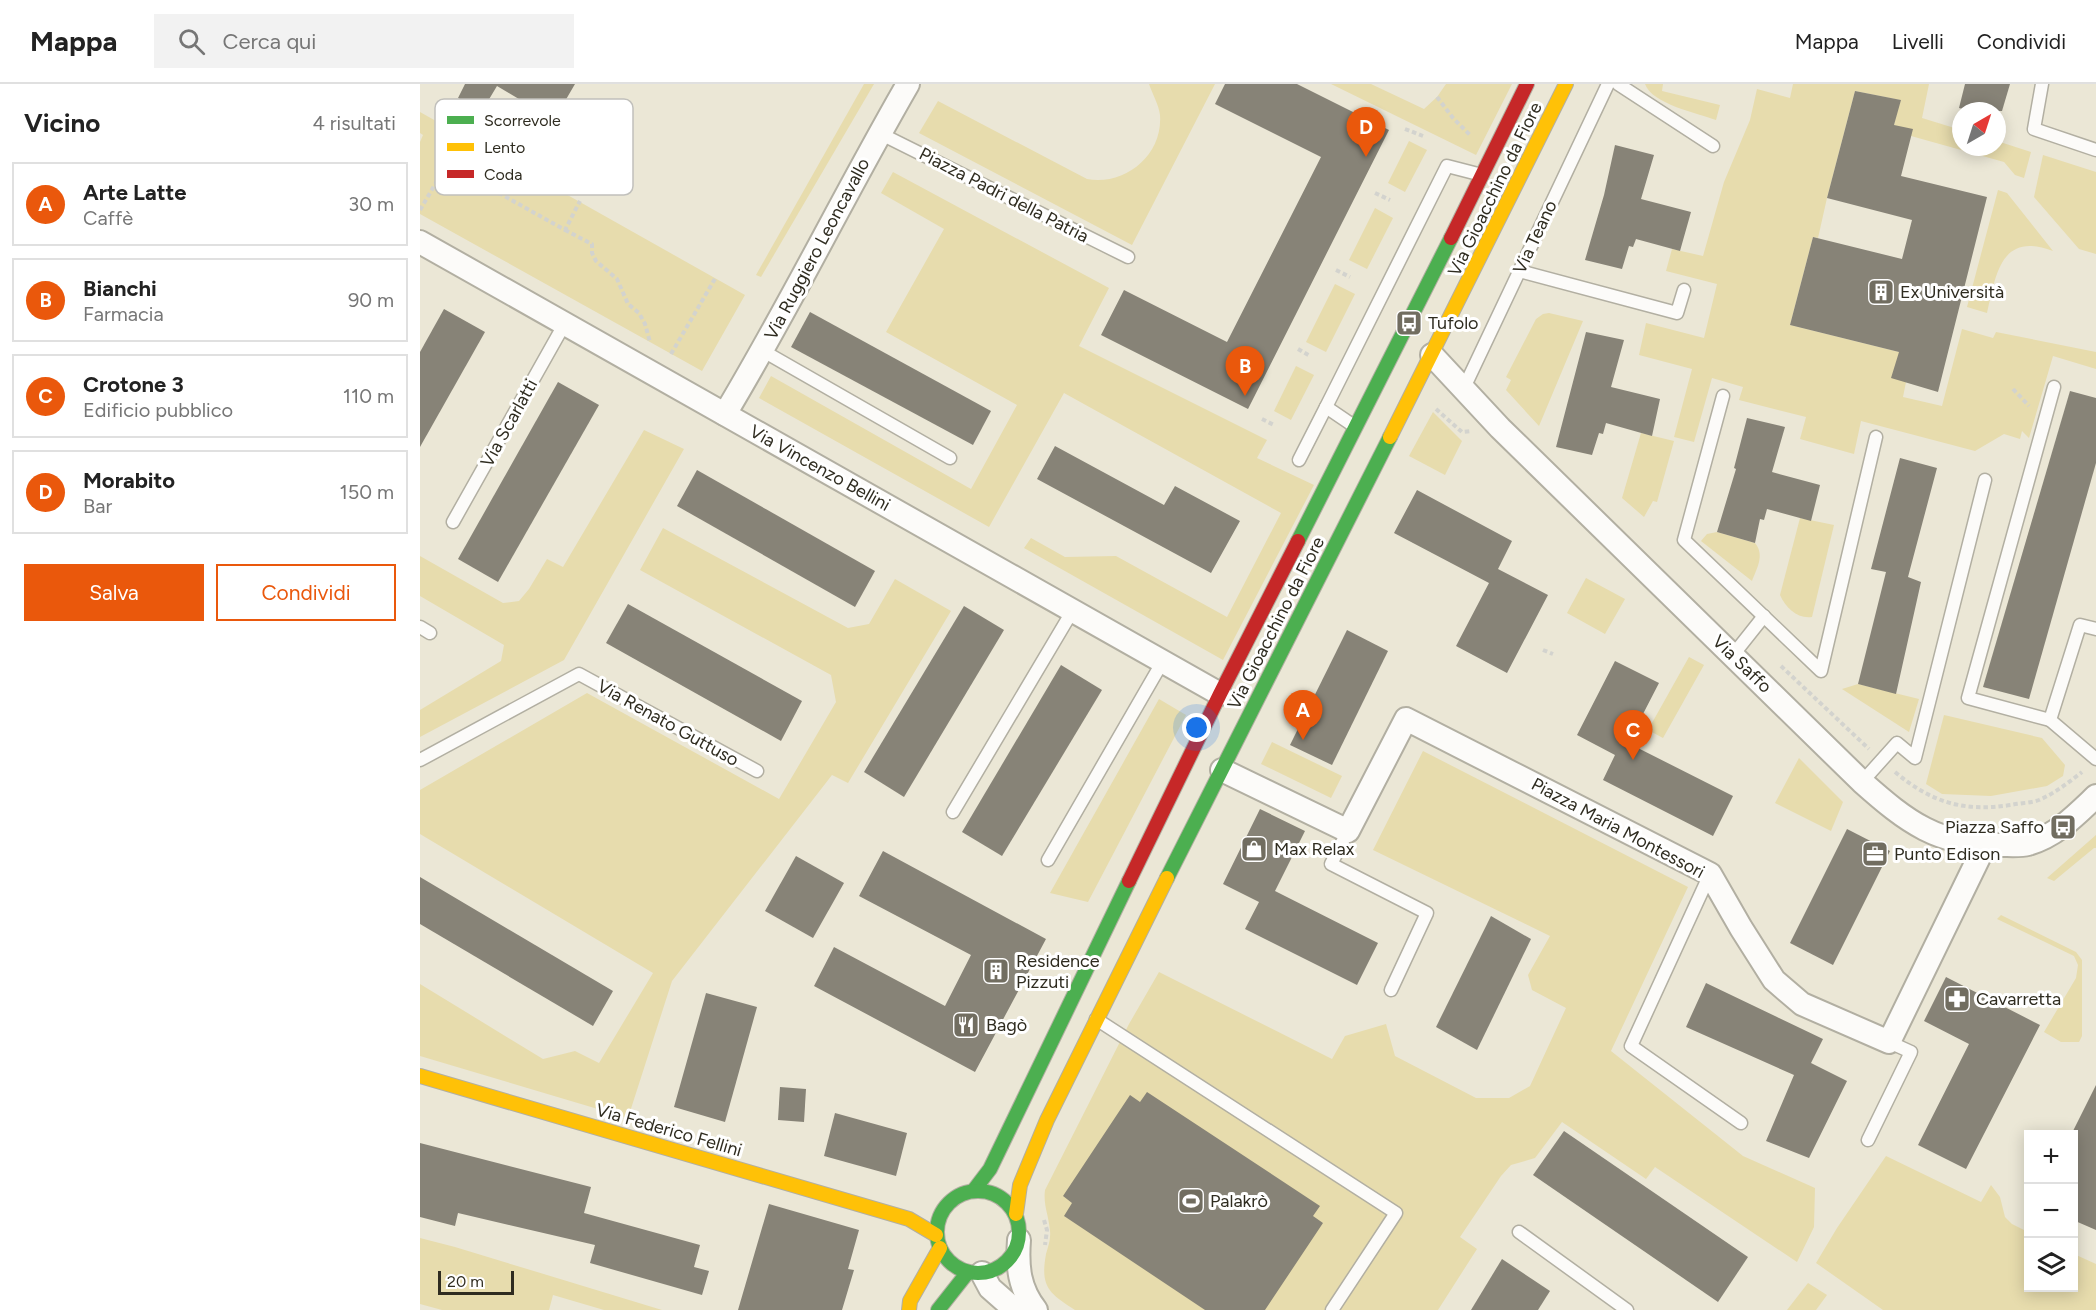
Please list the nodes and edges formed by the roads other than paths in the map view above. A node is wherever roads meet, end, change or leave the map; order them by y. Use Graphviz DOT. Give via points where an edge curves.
graph roads {
  1 [pos="908,84"];
  2 [pos="1527,84"];
  3 [pos="1566,84"];
  4 [pos="1608,84"];
  5 [pos="1618,84"];
  6 [pos="2042,84"];
  7 [pos="879,133"];
  8 [pos="1713,146"];
  9 [pos="2096,150"];
  10 [pos="1483,175"];
  11 [pos="420,242"];
  12 [pos="1128,257"];
  13 [pos="1519,271"];
  14 [pos="1684,290"];
  15 [pos="565,324"];
  16 [pos="763,351"];
  17 [pos="1432,355"];
  18 [pos="2054,387"];
  19 [pos="1463,390"];
  20 [pos="1723,396"];
  21 [pos="1326,407"];
  22 [pos="725,414"];
  23 [pos="1356,428"];
  24 [pos="1876,437"];
  25 [pos="950,458"];
  26 [pos="1299,460"];
  27 [pos="1985,480"];
  28 [pos="453,522"];
  29 [pos="1073,610"];
  30 [pos="1764,616"];
  31 [pos="2096,629"];
  32 [pos="1732,655"];
  33 [pos="1163,661"];
  34 [pos="1220,694"];
  35 [pos="2050,720"];
  36 [pos="2096,759"];
  37 [pos="420,760"];
  38 [pos="1222,770"];
  39 [pos="758,771"];
  40 [pos="1862,782"];
  41 [pos="2096,796"];
  42 [pos="953,812"];
  43 [pos="1348,831"];
  44 [pos="1985,845"];
  45 [pos="1048,860"];
  46 [pos="1710,873"];
  47 [pos="1391,990"];
  48 [pos="1096,1019"];
  49 [pos="1889,1042"];
  50 [pos="420,1076"];
  51 [pos="1741,1123"];
  52 [pos="1868,1140"];
  53 [pos="974,1190"];
  54 [pos="942,1210"];
  55 [pos="1016,1214"];
  56 [pos="909,1219"];
  57 [pos="1519,1232"];
  58 [pos="1019,1240"];
  59 [pos="938,1242"];
  60 [pos="975,1273"];
  61 [pos="909,1310"];
  62 [pos="938,1310"];
  63 [pos="1015,1310"];
  64 [pos="1036,1310"];
  65 [pos="1332,1310"];
  66 [pos="1627,1310"];
  1 -- 7 [label="street, Via Ruggiero Leoncavallo"];
  2 -- 10 [label="street, Via Gioacchino da Fiore"];
  3 -- 17 [label="street, Via Gioacchino da Fiore"];
  4 -- 13 [label="lane, Via Teano"];
  5 -- 8 [label="lane"];
  6 -- 9 [label="lane" via="2034,129"];
  7 -- 12 [label="lane, Piazza Padri della Patria"];
  7 -- 16 [label="street, Via Ruggiero Leoncavallo"];
  10 -- 21 [label="lane" via="1447,166"];
  10 -- 23 [label="street, Via Gioacchino da Fiore"];
  11 -- 15 [label="street, Via Vincenzo Bellini"];
  13 -- 14 [label="lane" via="1677,314"];
  13 -- 19 [label="lane, Via Teano"];
  15 -- 22 [label="street, Via Vincenzo Bellini"];
  15 -- 28 [label="lane, Via Scarlatti"];
  16 -- 22 [label="street, Via Ruggiero Leoncavallo"];
  16 -- 25 [label="lane"];
  17 -- 19 [label="street, Via Saffo"];
  17 -- 38 [label="street, Via Gioacchino da Fiore"];
  18 -- 35 [label="lane" via="1968,698"];
  19 -- 32 [label="street, Via Saffo"];
  20 -- 30 [label="lane" via="1684,540"];
  21 -- 23 [label="lane"];
  21 -- 26 [label="lane"];
  22 -- 29 [label="street, Via Vincenzo Bellini"];
  23 -- 34 [label="street, Via Gioacchino da Fiore"];
  24 -- 30 [label="lane" via="1821,671"];
  27 -- 40 [label="lane" via="1915,758 1897,743"];
  29 -- 33 [label="street, Via Vincenzo Bellini"];
  29 -- 42 [label="lane"];
  30 -- 32 [label="lane"];
  31 -- 35 [label="lane" via="2080,625"];
  32 -- 40 [label="street, Via Saffo"];
  33 -- 34 [label="street, Via Vincenzo Bellini"];
  33 -- 45 [label="lane"];
  34 -- 53 [label="street, Via Gioacchino da Fiore" via="990,1169"];
  35 -- 36 [label="lane"];
  37 -- 39 [label="lane, Via Renato Guttuso" via="579,674"];
  38 -- 43 [label="street"];
  38 -- 48 [label="street, Via Gioacchino da Fiore"];
  40 -- 44 [label="street, Via Saffo" via="1898,814 1940,838"];
  41 -- 44 [label="street, Via Saffo" via="2063,827 2028,844"];
  43 -- 46 [label="street, Piazza Maria Montessori" via="1406,719"];
  43 -- 47 [label="lane" via="1331,864 1427,914"];
  44 -- 49 [label="street"];
  46 -- 49 [label="street, Piazza Maria Montessori" via="1774,980 1802,1004"];
  46 -- 51 [label="lane" via="1631,1047"];
  48 -- 55 [label="street, Via Gioacchino da Fiore" via="1020,1185"];
  48 -- 65 [label="lane" via="1396,1213"];
  49 -- 52 [label="lane" via="1911,1052"];
  50 -- 56 [label="street, Via Federico Fellini"];
  53 -- 54 [label="street" via="961,1193"];
  53 -- 55 [label="street" via="998,1196"];
  54 -- 56 [label="street"];
  54 -- 59 [label="street" via="937,1222"];
  55 -- 58 [label="street"];
  56 -- 59 [label="street, Via Federico Fellini"];
  57 -- 66 [label="lane"];
  58 -- 60 [label="street" via="1006,1263"];
  58 -- 64 [label="street" via="1017,1266"];
  59 -- 60 [label="street" via="946,1259 956,1268"];
  59 -- 61 [label="street"];
  60 -- 62 [label="street"];
  60 -- 63 [label="street"];
}
